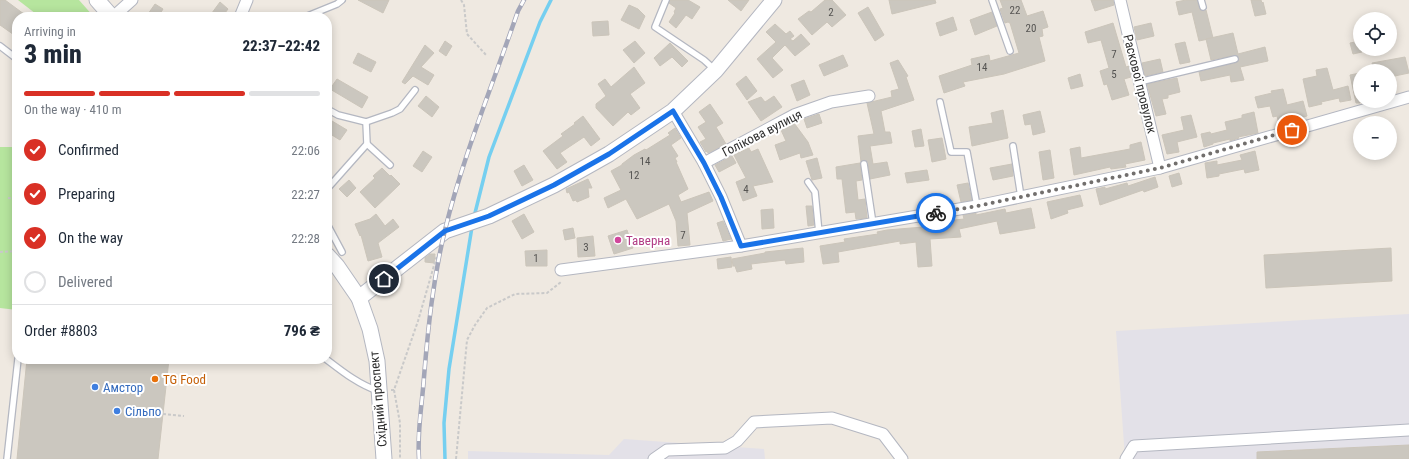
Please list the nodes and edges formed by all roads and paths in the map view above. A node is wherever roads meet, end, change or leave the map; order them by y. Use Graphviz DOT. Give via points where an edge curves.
graph roads {
  1 [pos="97,0"];
  2 [pos="132,0"];
  3 [pos="247,0"];
  4 [pos="342,0"];
  5 [pos="461,0"];
  6 [pos="666,0"];
  7 [pos="774,0"];
  8 [pos="992,0"];
  9 [pos="1120,0"];
  10 [pos="1201,0"];
  11 [pos="1203,7"];
  12 [pos="108,12"];
  13 [pos="119,12"];
  14 [pos="242,12"];
  15 [pos="317,12"];
  16 [pos="0,46"];
  17 [pos="1010,51"];
  18 [pos="12,55"];
  19 [pos="487,56"];
  20 [pos="1235,59"];
  21 [pos="716,70"];
  22 [pos="1139,82"];
  23 [pos="416,90"];
  24 [pos="869,96"];
  25 [pos="1409,97"];
  26 [pos="940,102"];
  27 [pos="673,111"];
  28 [pos="332,112"];
  29 [pos="366,122"];
  30 [pos="367,144"];
  31 [pos="1013,146"];
  32 [pos="704,163"];
  33 [pos="864,164"];
  34 [pos="390,165"];
  35 [pos="1160,168"];
  36 [pos="808,182"];
  37 [pos="332,183"];
  38 [pos="1021,197"];
  39 [pos="8,198"];
  40 [pos="12,198"];
  41 [pos="977,206"];
  42 [pos="873,224"];
  43 [pos="332,233"];
  44 [pos="819,233"];
  45 [pos="741,246"];
  46 [pos="440,248"];
  47 [pos="12,251"];
  48 [pos="0,252"];
  49 [pos="342,252"];
  50 [pos="332,260"];
  51 [pos="561,270"];
  52 [pos="359,298"];
  53 [pos="332,363"];
  54 [pos="17,364"];
  55 [pos="394,390"];
  56 [pos="379,391"];
  57 [pos="163,414"];
  58 [pos="184,416"];
  59 [pos="1409,430"];
  60 [pos="7,459"];
  61 [pos="384,459"];
  62 [pos="400,459"];
  63 [pos="456,459"];
  64 [pos="654,459"];
  65 [pos="902,459"];
  66 [pos="1126,459"];
  1 -- 12 [label="street"];
  2 -- 13 [label="street"];
  3 -- 14 [label="street"];
  4 -- 15 [label="lane"];
  5 -- 19 [label="path" via="464,5 467,34"];
  6 -- 21 [label="lane" via="655,27"];
  7 -- 21 [label="street"];
  8 -- 17 [label="lane"];
  9 -- 22 [label="street, Раскової провулок"];
  10 -- 11 [label="lane"];
  16 -- 18 [label="lane"];
  20 -- 22 [label="lane"];
  21 -- 27 [label="street"];
  22 -- 35 [label="street, Раскової провулок"];
  23 -- 29 [label="lane" via="400,109"];
  24 -- 32 [label="street, Голікова вулиця" via="830,102 794,115"];
  25 -- 35 [label="street"];
  26 -- 41 [label="lane" via="951,152 967,152"];
  27 -- 32 [label="street"];
  27 -- 52 [label="street" via="609,154 554,185 489,216 445,231"];
  28 -- 29 [label="lane"];
  29 -- 30 [label="lane"];
  30 -- 34 [label="lane"];
  30 -- 37 [label="lane"];
  31 -- 38 [label="lane"];
  32 -- 45 [label="street"];
  33 -- 42 [label="lane"];
  35 -- 38 [label="street"];
  36 -- 44 [label="lane" via="816,192"];
  38 -- 41 [label="street"];
  39 -- 40 [label="path"];
  41 -- 42 [label="street"];
  42 -- 44 [label="street"];
  43 -- 49 [label="lane"];
  44 -- 45 [label="street"];
  45 -- 51 [label="street"];
  46 -- 55 [label="path"];
  47 -- 48 [label="path"];
  50 -- 52 [label="street, Східний проспект"];
  51 -- 63 [label="path" via="561,282 547,293 515,294 487,308 467,340"];
  52 -- 56 [label="street, Східний проспект" via="370,329 377,361"];
  53 -- 56 [label="lane" via="365,386"];
  54 -- 60 [label="lane"];
  55 -- 56 [label="path"];
  55 -- 62 [label="path" via="400,423"];
  56 -- 61 [label="street, Східний проспект"];
  57 -- 58 [label="path"];
  59 -- 66 [label="street" via="1134,446"];
  64 -- 65 [label="street" via="667,450 725,448 737,441 754,422 832,418 883,434"];
}
